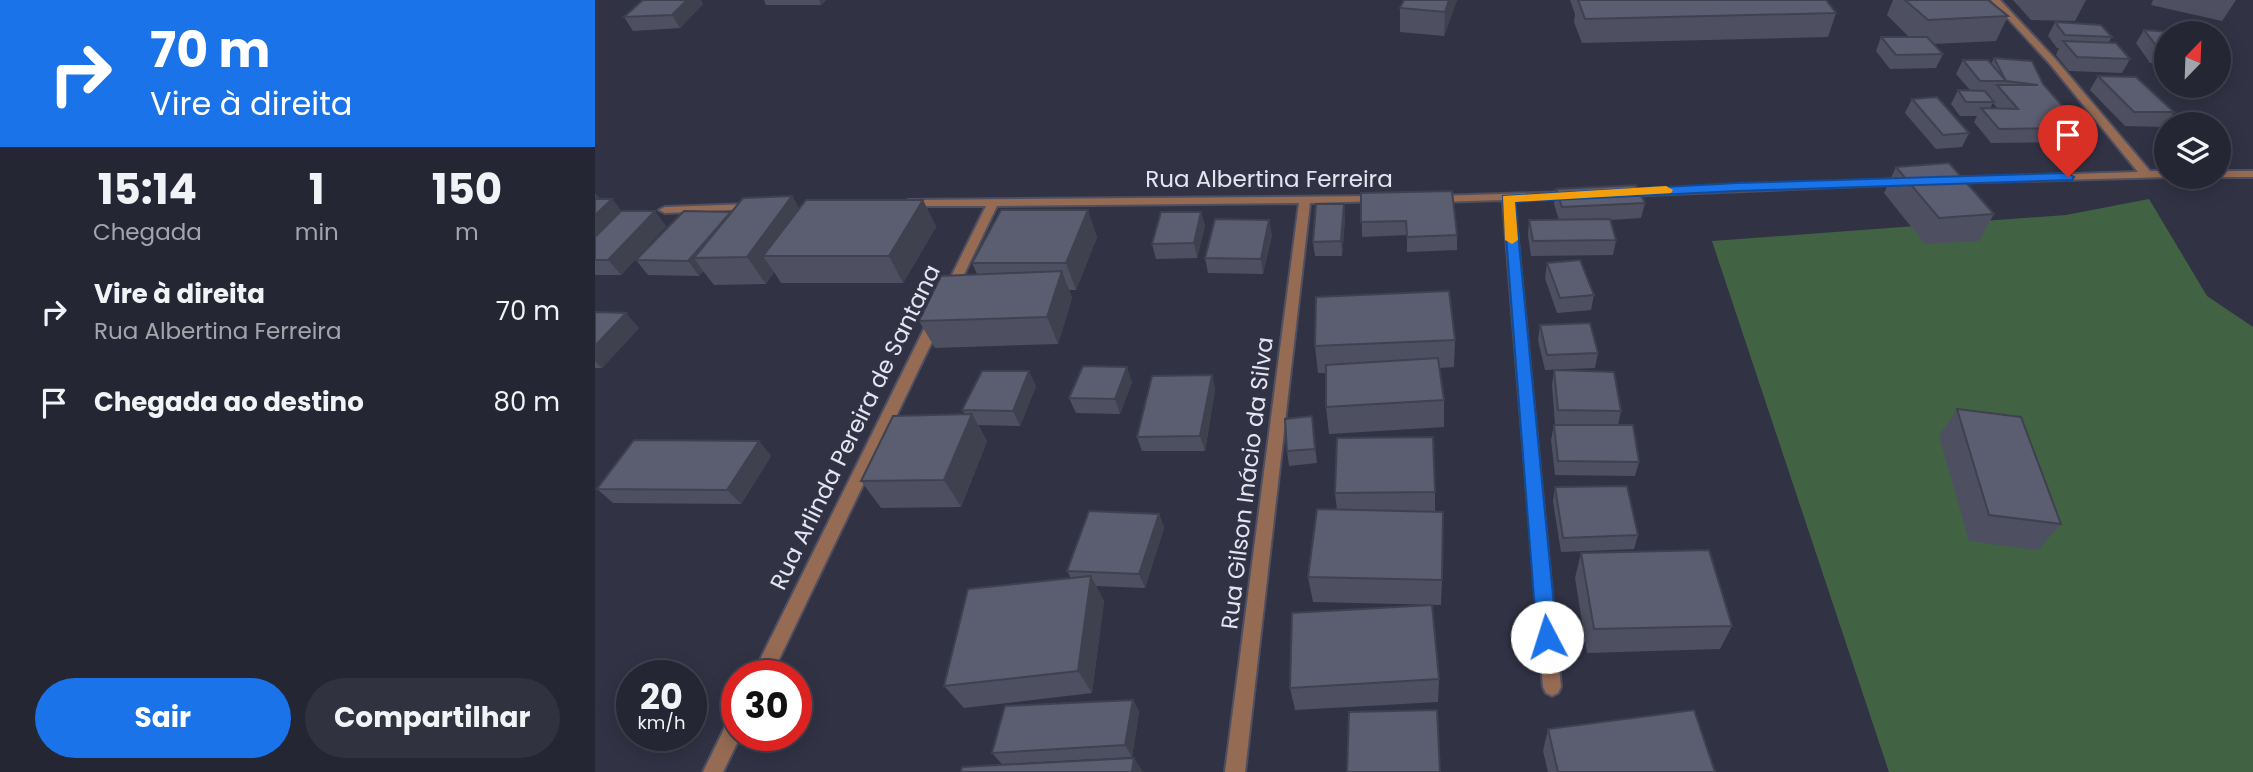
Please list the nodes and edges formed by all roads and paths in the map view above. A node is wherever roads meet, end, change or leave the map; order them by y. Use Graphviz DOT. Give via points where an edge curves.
graph roads {
  1 [pos="1995,0"];
  2 [pos="2231,174"];
  3 [pos="2253,174"];
  4 [pos="2147,175"];
  5 [pos="2154,175"];
  6 [pos="1921,181"];
  7 [pos="1934,181"];
  8 [pos="1589,194"];
  9 [pos="1602,194"];
  10 [pos="1508,198"];
  11 [pos="1386,199"];
  12 [pos="1427,199"];
  13 [pos="1305,200"];
  14 [pos="994,201"];
  15 [pos="898,203"];
  16 [pos="761,207"];
  17 [pos="665,210"];
  18 [pos="769,660"];
  19 [pos="1552,687"];
  20 [pos="724,751"];
  21 [pos="713,772"];
  22 [pos="1235,772"];
  1 -- 4 [label="street"];
  2 -- 3 [label="street"];
  4 -- 5 [label="street"];
  4 -- 7 [label="street"];
  6 -- 9 [label="street"];
  8 -- 10 [label="street"];
  10 -- 12 [label="street"];
  10 -- 19 [label="street"];
  11 -- 13 [label="street, Rua Albertina Ferreira"];
  13 -- 14 [label="street, Rua Albertina Ferreira"];
  13 -- 22 [label="street, Rua Gilson Inácio da Silva"];
  14 -- 15 [label="street, Rua Albertina Ferreira"];
  14 -- 18 [label="street, Rua Arlinda Pereira de Santana"];
  16 -- 17 [label="street"];
  20 -- 21 [label="street"];
}
